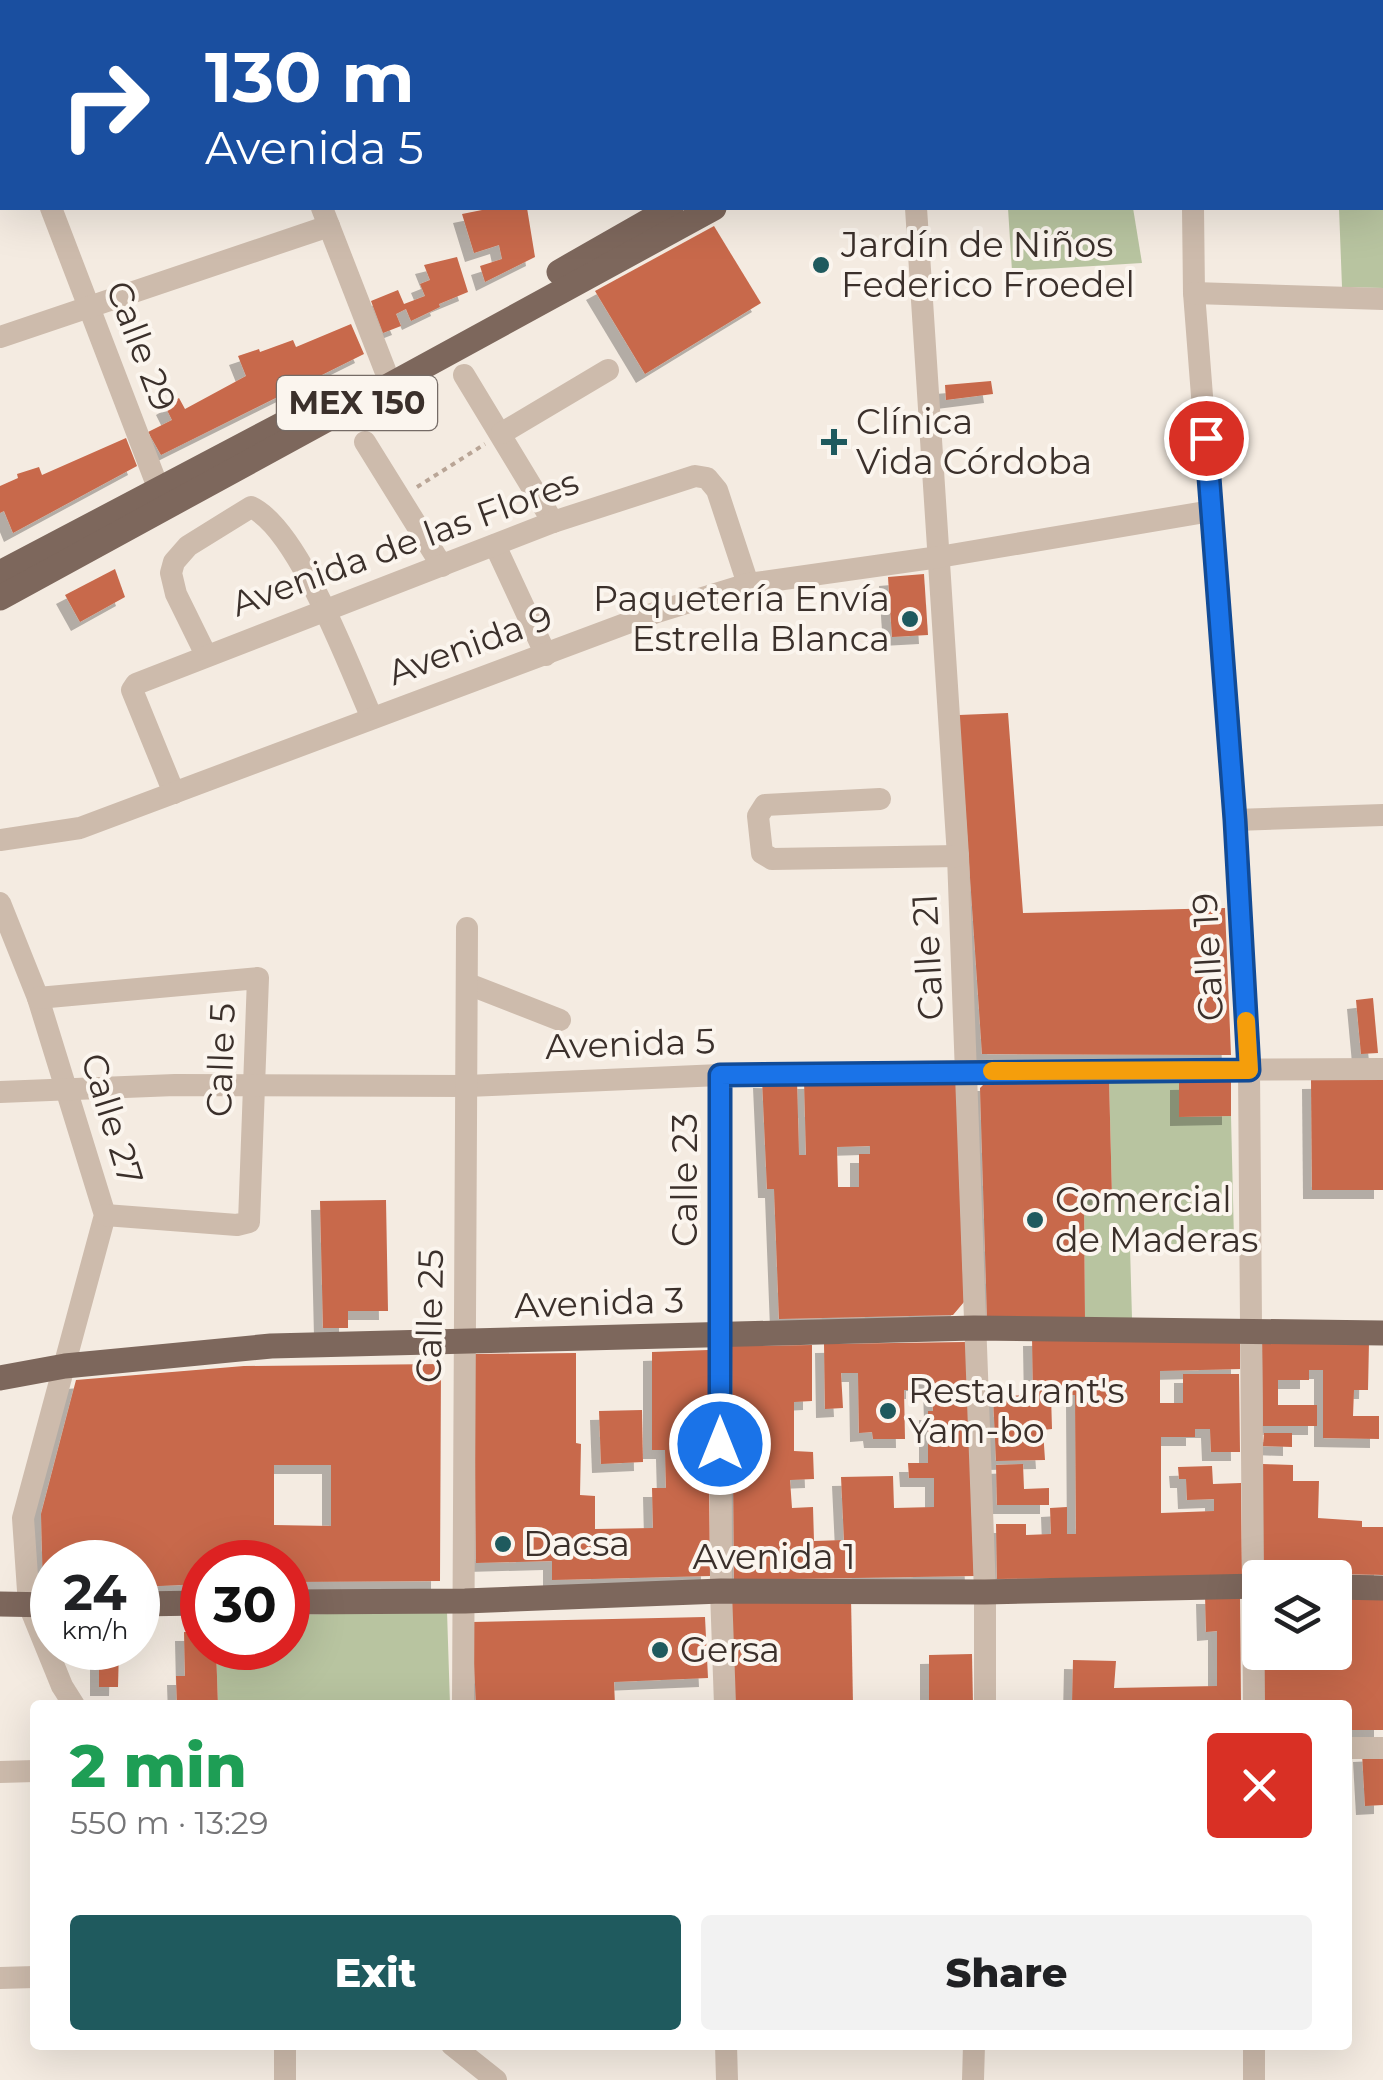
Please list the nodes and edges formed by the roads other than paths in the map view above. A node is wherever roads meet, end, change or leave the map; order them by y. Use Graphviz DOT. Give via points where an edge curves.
graph roads {
  1 [pos="52,210"];
  2 [pos="670,210"];
  3 [pos="709,210"];
  4 [pos="916,210"];
  5 [pos="1193,210"];
  6 [pos="326,217"];
  7 [pos="638,237"];
  8 [pos="1194,293"];
  9 [pos="1383,299"];
  10 [pos="88,306"];
  11 [pos="0,338"];
  12 [pos="385,370"];
  13 [pos="608,370"];
  14 [pos="464,375"];
  15 [pos="502,433"];
  16 [pos="365,442"];
  17 [pos="162,498"];
  18 [pos="1211,511"];
  19 [pos="554,522"];
  20 [pos="495,546"];
  21 [pos="939,558"];
  22 [pos="442,566"];
  23 [pos="0,573"];
  24 [pos="748,584"];
  25 [pos="0,598"];
  26 [pos="325,610"];
  27 [pos="206,654"];
  28 [pos="546,655"];
  29 [pos="372,718"];
  30 [pos="174,794"];
  31 [pos="880,799"];
  32 [pos="1383,815"];
  33 [pos="1235,820"];
  34 [pos="0,840"];
  35 [pos="958,856"];
  36 [pos="0,904"];
  37 [pos="467,928"];
  38 [pos="468,984"];
  39 [pos="38,998"];
  40 [pos="560,1020"];
  41 [pos="1249,1070"];
  42 [pos="1383,1070"];
  43 [pos="968,1071"];
  44 [pos="720,1075"];
  45 [pos="256,1085"];
  46 [pos="468,1086"];
  47 [pos="68,1090"];
  48 [pos="0,1092"];
  49 [pos="105,1215"];
  50 [pos="974,1328"];
  51 [pos="1252,1331"];
  52 [pos="719,1333"];
  53 [pos="1383,1333"];
  54 [pos="466,1342"];
  55 [pos="64,1366"];
  56 [pos="0,1378"];
  57 [pos="30,1549"];
  58 [pos="1256,1560"];
  59 [pos="1242,1586"];
  60 [pos="1352,1588"];
  61 [pos="1383,1588"];
  62 [pos="721,1590"];
  63 [pos="985,1592"];
  64 [pos="465,1600"];
  65 [pos="310,1602"];
  66 [pos="0,1604"];
  67 [pos="30,1605"];
  68 [pos="58,1670"];
  69 [pos="1255,1670"];
  70 [pos="71,1700"];
  71 [pos="463,1700"];
  72 [pos="726,1700"];
  73 [pos="985,1700"];
  74 [pos="1254,1700"];
  75 [pos="1352,1748"];
  76 [pos="1383,1748"];
  77 [pos="30,1771"];
  78 [pos="0,1772"];
  79 [pos="0,1978"];
  80 [pos="30,1978"];
  81 [pos="286,2050"];
  82 [pos="458,2050"];
  83 [pos="726,2050"];
  84 [pos="974,2050"];
  85 [pos="1254,2050"];
  86 [pos="285,2080"];
  87 [pos="496,2080"];
  88 [pos="727,2080"];
  89 [pos="973,2080"];
  90 [pos="1254,2080"];
  1 -- 10 [label="street, Calle 29"];
  2 -- 7 [label="main road, MEX 150"];
  3 -- 7 [label="main road, MEX 150"];
  4 -- 21 [label="street, Calle 21"];
  5 -- 8 [label="street, Calle 19"];
  6 -- 10 [label="street"];
  6 -- 12 [label="street"];
  7 -- 12 [label="main road, MEX 150"];
  7 -- 17 [label="main road, MEX 150"];
  8 -- 9 [label="street"];
  8 -- 18 [label="street, Calle 19"];
  10 -- 11 [label="street"];
  10 -- 17 [label="street, Calle 29"];
  12 -- 17 [label="main road, MEX 150"];
  13 -- 15 [label="street"];
  14 -- 15 [label="street"];
  15 -- 19 [label="street"];
  16 -- 22 [label="street"];
  17 -- 23 [label="main road, MEX 150"];
  17 -- 25 [label="main road, MEX 150"];
  18 -- 21 [label="street, Avenida 9"];
  18 -- 33 [label="street, Calle 19"];
  19 -- 20 [label="street, Avenida de las Flores"];
  19 -- 24 [label="street, Avenida de las Flores" via="702,477 716,490"];
  20 -- 22 [label="street, Avenida de las Flores"];
  20 -- 28 [label="street"];
  21 -- 24 [label="street, Avenida 9"];
  21 -- 35 [label="street, Calle 21"];
  22 -- 26 [label="street, Avenida de las Flores"];
  24 -- 28 [label="street, Avenida 9"];
  26 -- 27 [label="street, Avenida de las Flores"];
  26 -- 27 [label="street" via="282,536 251,507 174,562 176,594"];
  26 -- 29 [label="street"];
  27 -- 30 [label="street, Avenida de las Flores" via="132,690"];
  28 -- 29 [label="street, Avenida 9"];
  29 -- 30 [label="street, Avenida 9"];
  30 -- 34 [label="street, Avenida 9" via="80,828"];
  31 -- 35 [label="street" via="765,804 758,816 762,853 772,859"];
  32 -- 33 [label="street"];
  33 -- 41 [label="street, Calle 19"];
  35 -- 43 [label="street, Calle 21"];
  36 -- 39 [label="street, Calle 27"];
  37 -- 38 [label="street, Calle 25"];
  38 -- 40 [label="street"];
  38 -- 46 [label="street, Calle 25"];
  39 -- 45 [label="street, Calle 5" via="258,978"];
  39 -- 47 [label="street, Calle 27"];
  41 -- 42 [label="street, Avenida 5"];
  41 -- 43 [label="street, Avenida 5"];
  41 -- 51 [label="street, Calle 19"];
  43 -- 44 [label="street, Avenida 5"];
  43 -- 50 [label="street, Calle 21"];
  44 -- 46 [label="street, Avenida 5"];
  44 -- 52 [label="street, Calle 23"];
  45 -- 46 [label="street, Avenida 5"];
  45 -- 47 [label="street, Avenida 5"];
  45 -- 49 [label="street, Calle 5" via="249,1222"];
  46 -- 54 [label="street, Calle 25"];
  47 -- 48 [label="street, Avenida 5"];
  47 -- 49 [label="street, Calle 27"];
  49 -- 55 [label="street, Calle 27"];
  50 -- 51 [label="main road, Avenida 3"];
  50 -- 52 [label="main road, Avenida 3"];
  50 -- 63 [label="street, Calle 21"];
  51 -- 53 [label="main road, Avenida 3"];
  51 -- 58 [label="street, Calle 19"];
  52 -- 54 [label="main road, Avenida 3"];
  52 -- 62 [label="street, Calle 23"];
  54 -- 55 [label="main road, Avenida 3" via="271,1346"];
  54 -- 64 [label="street, Calle 25"];
  55 -- 56 [label="main road, Avenida 3"];
  55 -- 57 [label="street, Calle 27" via="24,1518"];
  59 -- 63 [label="main road, Avenida 1"];
  60 -- 61 [label="main road"];
  62 -- 63 [label="main road, Avenida 1"];
  62 -- 64 [label="main road, Avenida 1"];
  62 -- 72 [label="street, Calle 23"];
  63 -- 73 [label="street, Calle 21"];
  64 -- 65 [label="main road, Avenida 1"];
  64 -- 71 [label="street, Calle 25"];
  66 -- 67 [label="main road"];
  68 -- 70 [label="street, Calle 27"];
  69 -- 74 [label="street, Calle 19"];
  75 -- 76 [label="street"];
  77 -- 78 [label="street"];
  79 -- 80 [label="street"];
  81 -- 86 [label="street"];
  82 -- 87 [label="street"];
  83 -- 88 [label="street"];
  84 -- 89 [label="street"];
  85 -- 90 [label="street"];
}
